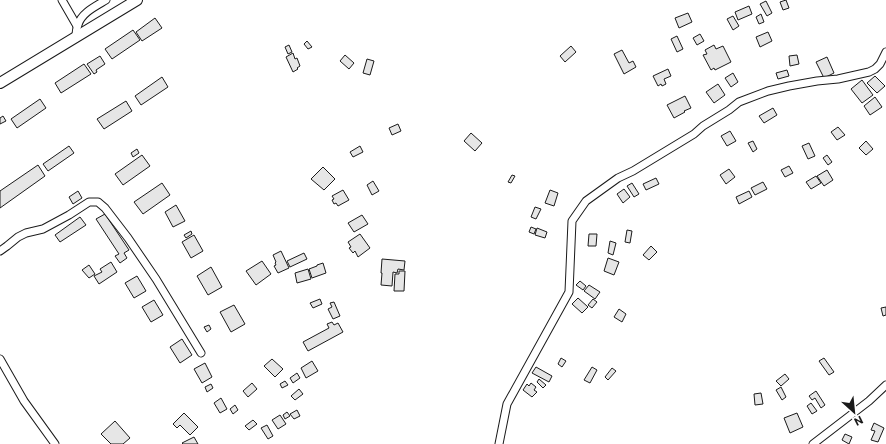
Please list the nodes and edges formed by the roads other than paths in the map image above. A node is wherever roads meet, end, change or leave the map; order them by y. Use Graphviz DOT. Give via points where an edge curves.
graph roads {
  1 [pos="62,0"];
  2 [pos="106,0"];
  3 [pos="138,0"];
  4 [pos="77,26"];
  5 [pos="76,38"];
  6 [pos="886,52"];
  7 [pos="0,83"];
  8 [pos="0,251"];
  9 [pos="201,353"];
  10 [pos="0,359"];
  11 [pos="886,385"];
  12 [pos="55,444"];
  13 [pos="499,444"];
  14 [pos="813,444"];
  1 -- 4 [label="street"];
  2 -- 4 [label="street" via="87,12"];
  3 -- 5 [label="main road"];
  4 -- 5 [label="street"];
  5 -- 7 [label="main road"];
  6 -- 13 [label="street" via="880,64 869,72 789,86 739,102 694,134 618,178 586,201 572,221 569,292 507,404"];
  8 -- 9 [label="street" via="18,237 43,229 89,202 98,202 128,238 156,279"];
  10 -- 12 [label="street" via="24,401"];
  11 -- 14 [label="street"];
}
